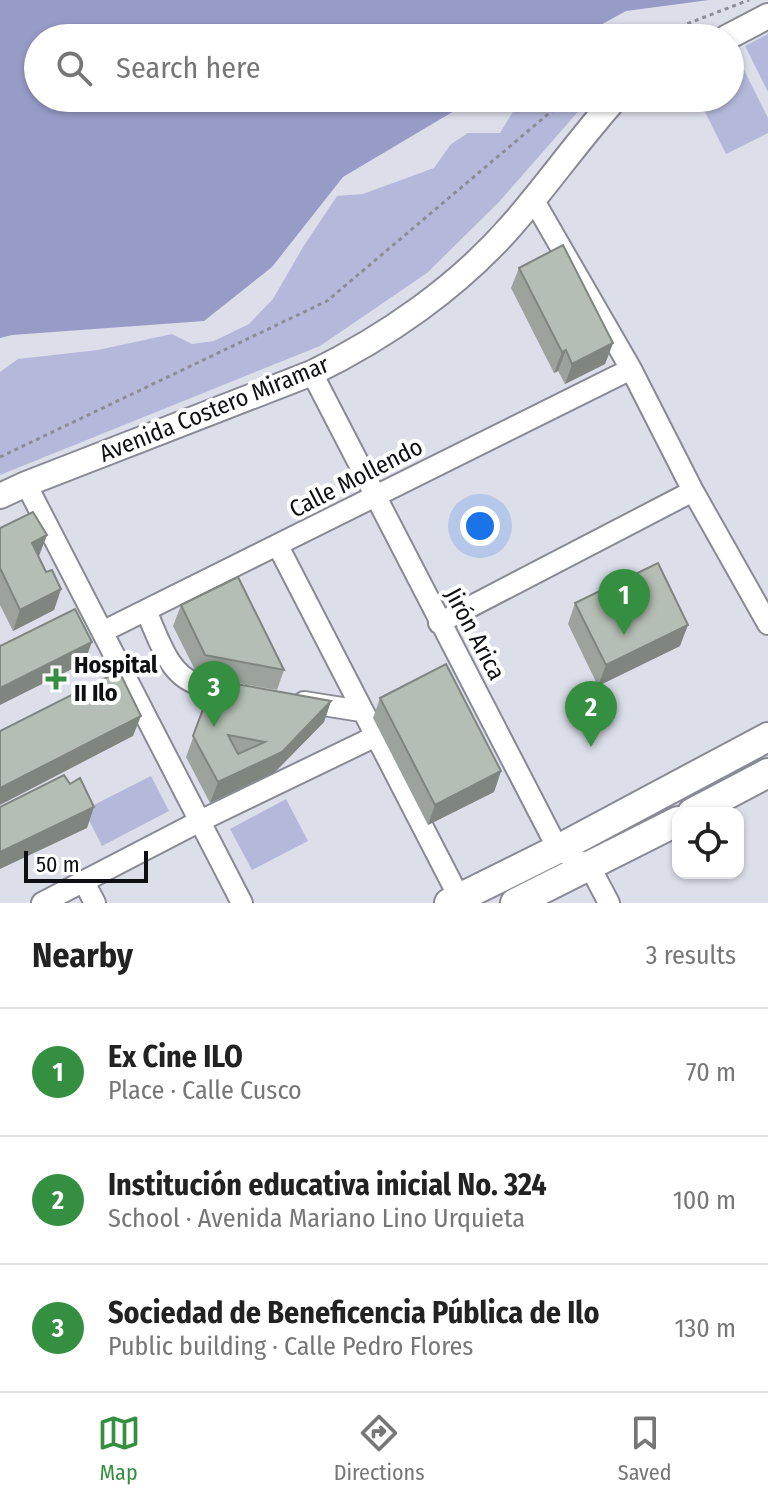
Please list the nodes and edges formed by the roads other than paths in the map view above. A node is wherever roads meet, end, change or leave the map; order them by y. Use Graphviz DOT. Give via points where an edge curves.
graph roads {
  1 [pos="768,16"];
  2 [pos="744,29"];
  3 [pos="603,112"];
  4 [pos="533,199"];
  5 [pos="631,369"];
  6 [pos="312,373"];
  7 [pos="26,484"];
  8 [pos="693,491"];
  9 [pos="0,496"];
  10 [pos="375,496"];
  11 [pos="278,546"];
  12 [pos="146,611"];
  13 [pos="439,623"];
  14 [pos="768,624"];
  15 [pos="104,631"];
  16 [pos="255,694"];
  17 [pos="286,699"];
  18 [pos="361,711"];
  19 [pos="374,737"];
  20 [pos="768,737"];
  21 [pos="768,773"];
  22 [pos="703,807"];
  23 [pos="200,821"];
  24 [pos="672,824"];
  25 [pos="558,849"];
  26 [pos="590,867"];
  27 [pos="84,882"];
  28 [pos="456,901"];
  29 [pos="42,903"];
  30 [pos="95,903"];
  31 [pos="242,903"];
  32 [pos="515,903"];
  33 [pos="609,903"];
  1 -- 2 [label="street"];
  3 -- 4 [label="street, Avenida Costero Miramar"];
  4 -- 5 [label="street"];
  4 -- 6 [label="street, Avenida Costero Miramar" via="439,296"];
  5 -- 8 [label="street"];
  5 -- 10 [label="street, Calle Mollendo"];
  6 -- 7 [label="street, Avenida Costero Miramar"];
  6 -- 10 [label="street, Jirón Arica"];
  7 -- 9 [label="street, Avenida Costero Miramar"];
  7 -- 15 [label="street"];
  8 -- 13 [label="street"];
  8 -- 14 [label="street"];
  10 -- 11 [label="street, Calle Mollendo"];
  10 -- 13 [label="street, Jirón Arica"];
  11 -- 12 [label="street, Calle Mollendo"];
  11 -- 18 [label="street"];
  12 -- 15 [label="street, Calle Mollendo"];
  12 -- 16 [label="street" via="180,675 195,683"];
  13 -- 25 [label="street, Jirón Arica"];
  15 -- 23 [label="street"];
  17 -- 18 [label="street"];
  18 -- 19 [label="street"];
  19 -- 23 [label="street"];
  19 -- 28 [label="street"];
  20 -- 25 [label="main road"];
  21 -- 22 [label="main road"];
  23 -- 27 [label="street"];
  23 -- 31 [label="street"];
  24 -- 26 [label="main road"];
  25 -- 26 [label="street"];
  25 -- 28 [label="main road"];
  26 -- 32 [label="main road"];
  26 -- 33 [label="street"];
  27 -- 29 [label="street"];
  27 -- 30 [label="street"];
}
